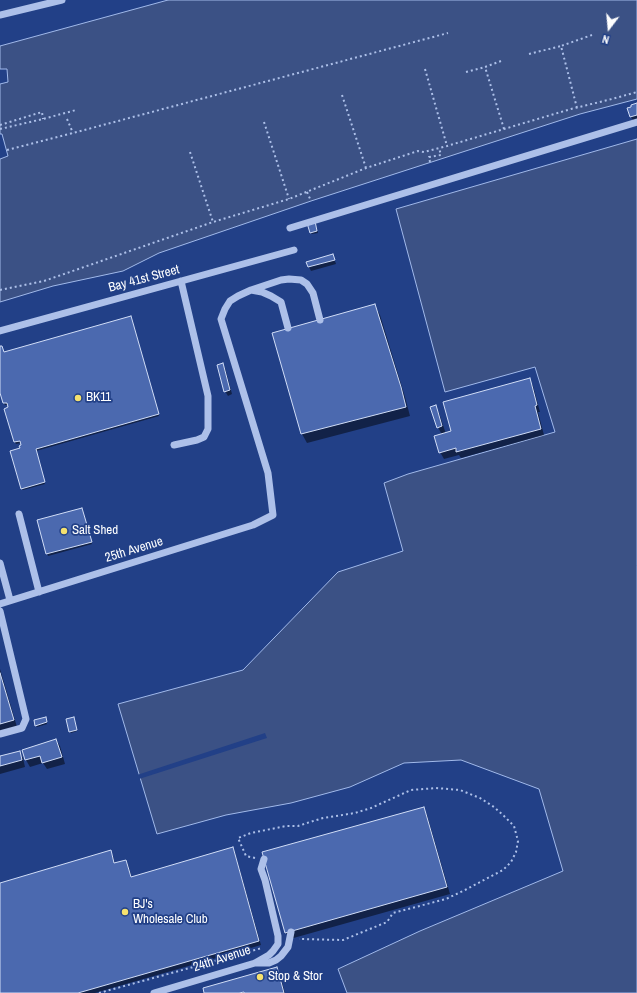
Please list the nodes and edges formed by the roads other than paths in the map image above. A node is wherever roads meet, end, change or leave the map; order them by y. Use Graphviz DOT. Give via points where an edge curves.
graph roads {
  1 [pos="62,0"];
  2 [pos="0,15"];
  3 [pos="637,122"];
  4 [pos="290,228"];
  5 [pos="294,250"];
  6 [pos="181,281"];
  7 [pos="250,290"];
  8 [pos="320,320"];
  9 [pos="288,328"];
  10 [pos="0,331"];
  11 [pos="174,445"];
  12 [pos="19,514"];
  13 [pos="0,563"];
  14 [pos="39,592"];
  15 [pos="10,600"];
  16 [pos="0,604"];
  17 [pos="0,611"];
  18 [pos="0,734"];
  19 [pos="264,859"];
  20 [pos="291,932"];
  21 [pos="255,963"];
  22 [pos="154,993"];
  1 -- 2 [label="street"];
  3 -- 4 [label="street"];
  5 -- 6 [label="street, Bay 41st Street"];
  6 -- 10 [label="street, Bay 41st Street"];
  6 -- 11 [label="street" via="208,396 208,429 204,437"];
  7 -- 8 [label="street" via="289,278 302,280 313,293"];
  7 -- 9 [label="street" via="262,292 281,302"];
  7 -- 14 [label="street, 25th Avenue" via="230,301 221,319 268,473 273,515 253,525"];
  12 -- 14 [label="street"];
  13 -- 15 [label="street"];
  14 -- 15 [label="street, 25th Avenue"];
  15 -- 16 [label="street, 25th Avenue"];
  17 -- 18 [label="street" via="26,719 22,728"];
  19 -- 21 [label="street, 24th Avenue" via="261,869 278,944 269,955"];
  20 -- 21 [label="street" via="288,947 281,956 269,963"];
  21 -- 22 [label="street, 24th Avenue"];
}
